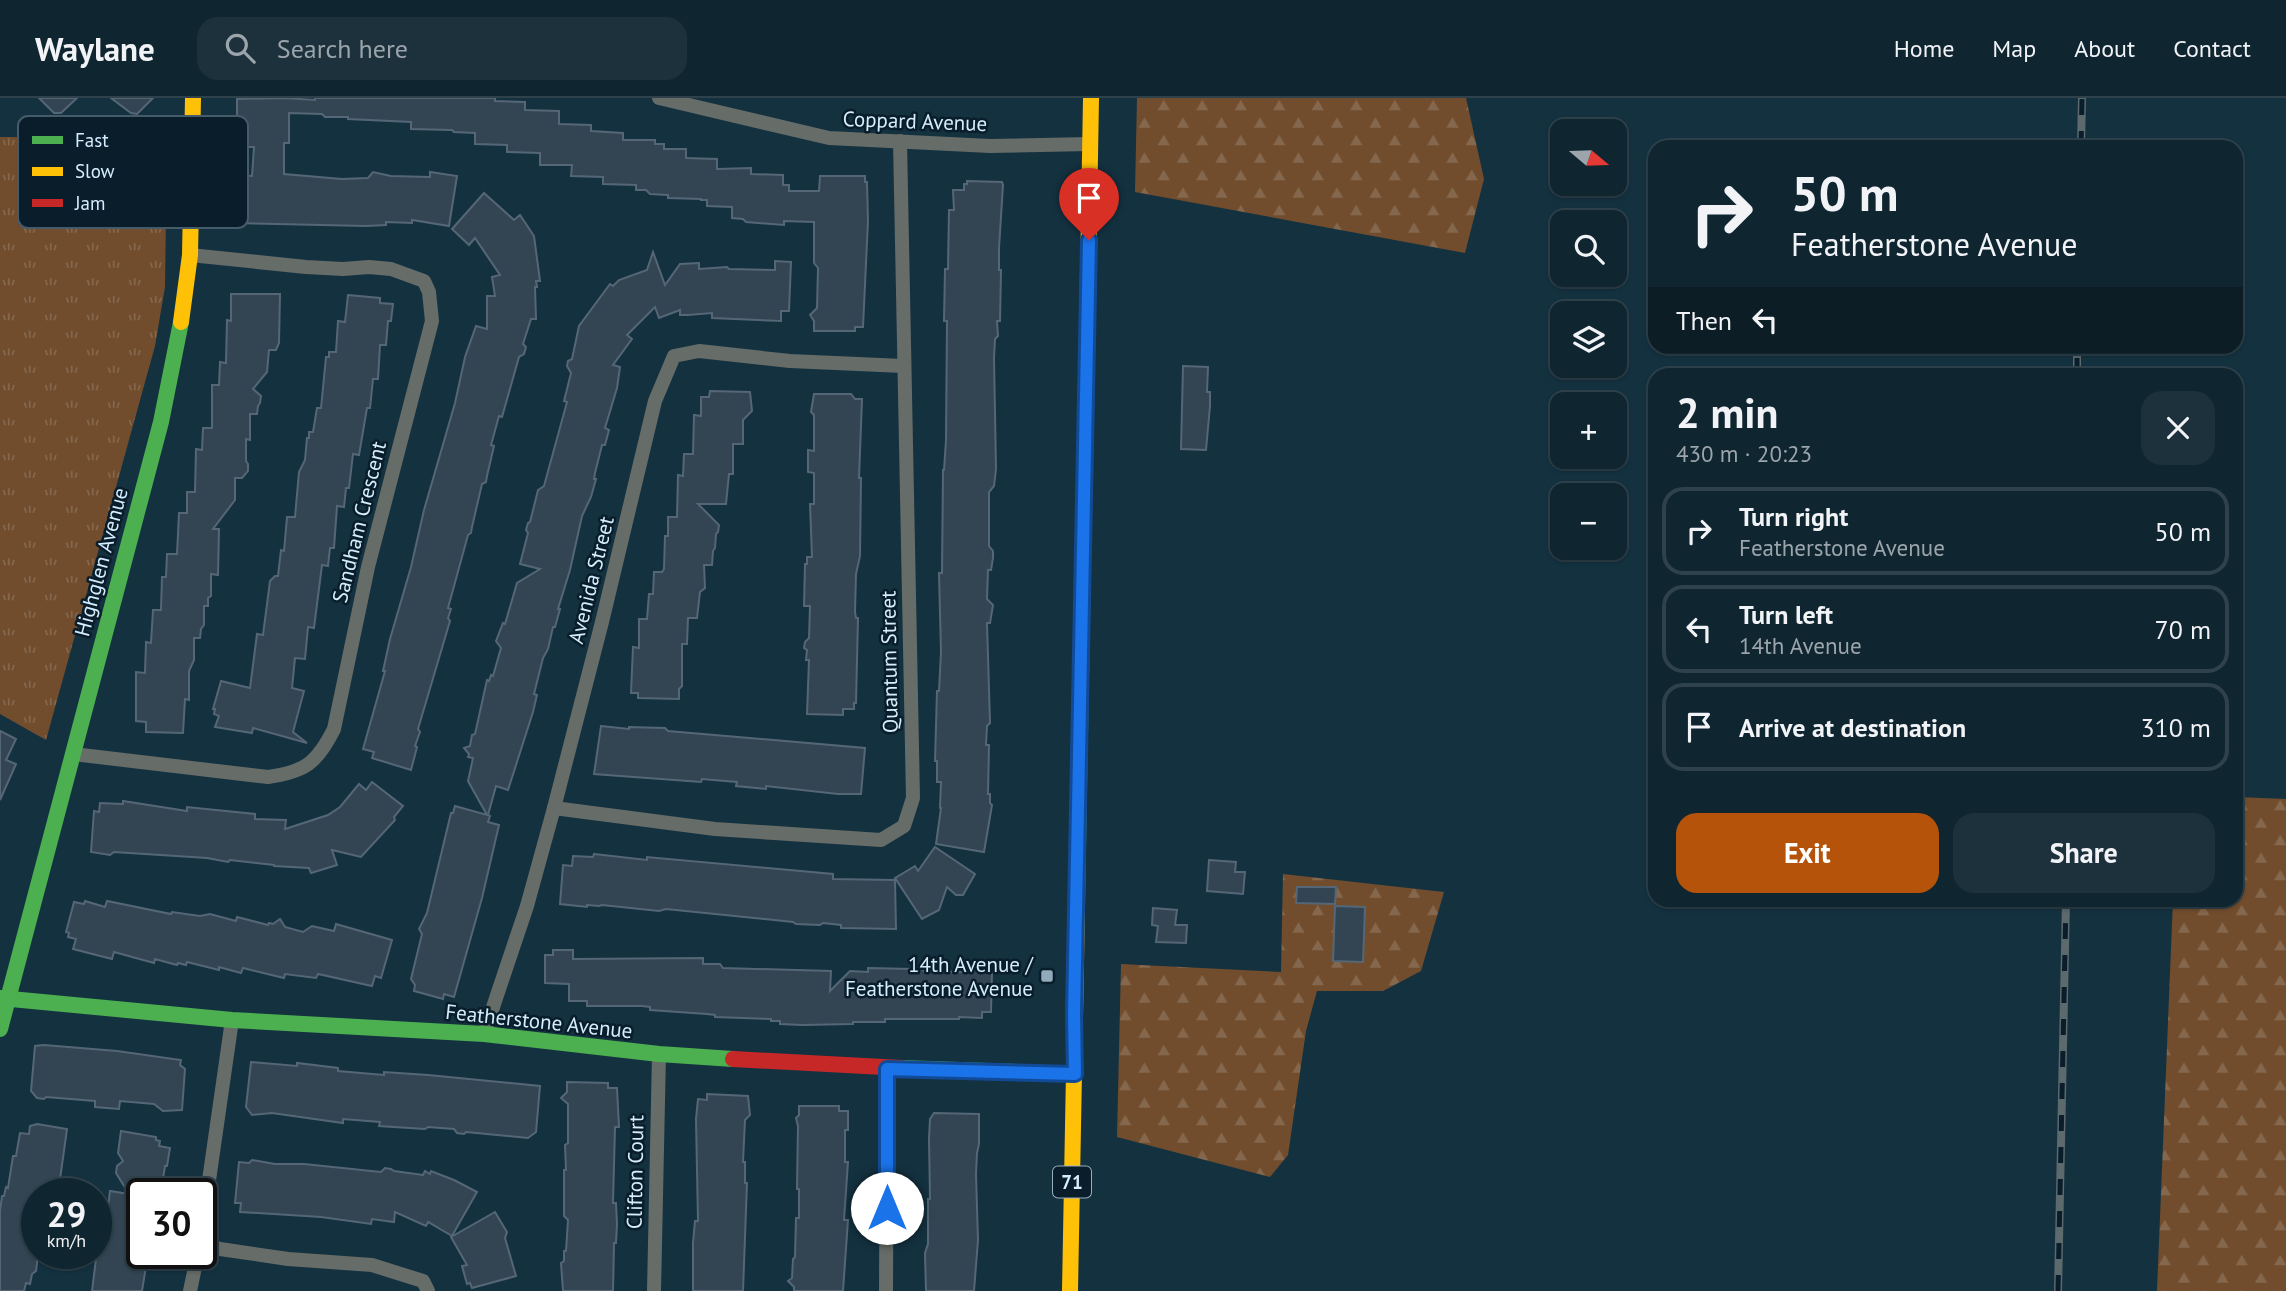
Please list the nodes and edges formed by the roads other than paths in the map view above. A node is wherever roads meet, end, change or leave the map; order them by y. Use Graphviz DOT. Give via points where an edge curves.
graph roads {
  1 [pos="193,98"];
  2 [pos="659,98"];
  3 [pos="1091,98"];
  4 [pos="193,116"];
  5 [pos="900,141"];
  6 [pos="1090,144"];
  7 [pos="191,228"];
  8 [pos="190,255"];
  9 [pos="903,366"];
  10 [pos="73,754"];
  11 [pos="554,808"];
  12 [pos="4,999"];
  13 [pos="232,1020"];
  14 [pos="0,1029"];
  15 [pos="485,1034"];
  16 [pos="659,1054"];
  17 [pos="887,1069"];
  18 [pos="1075,1074"];
  19 [pos="209,1178"];
  20 [pos="217,1248"];
  21 [pos="195,1269"];
  22 [pos="190,1291"];
  23 [pos="428,1291"];
  24 [pos="654,1291"];
  25 [pos="886,1291"];
  26 [pos="1070,1291"];
  1 -- 4 [label="street, Highglen Avenue"];
  2 -- 5 [label="street, Coppard Avenue" via="829,138"];
  3 -- 6 [label="street, 71"];
  5 -- 6 [label="street, Coppard Avenue" via="990,146"];
  5 -- 9 [label="street, Quantum Street"];
  6 -- 18 [label="street, 71"];
  7 -- 8 [label="street, Highglen Avenue"];
  8 -- 10 [label="street, Highglen Avenue" via="160,422"];
  8 -- 10 [label="street, Sandham Crescent" via="306,267 391,269 424,281 432,321 368,567 334,729 323,751 299,771 268,777"];
  9 -- 11 [label="street, Avenida Street" via="699,351 674,356 655,401"];
  9 -- 11 [label="street, Quantum Street" via="913,799 904,826 881,840 715,829"];
  10 -- 12 [label="street, Highglen Avenue"];
  11 -- 15 [label="street, Avenida Street"];
  12 -- 13 [label="street, Featherstone Avenue"];
  12 -- 14 [label="street, Highglen Avenue"];
  13 -- 15 [label="street, Featherstone Avenue"];
  13 -- 19 [label="street"];
  15 -- 16 [label="street, Featherstone Avenue"];
  16 -- 17 [label="street, Featherstone Avenue"];
  16 -- 24 [label="street, Clifton Court"];
  17 -- 18 [label="street, Featherstone Avenue"];
  17 -- 25 [label="street"];
  18 -- 26 [label="street, 71"];
  20 -- 23 [label="street" via="372,1265 423,1281"];
  21 -- 22 [label="street"];
}
